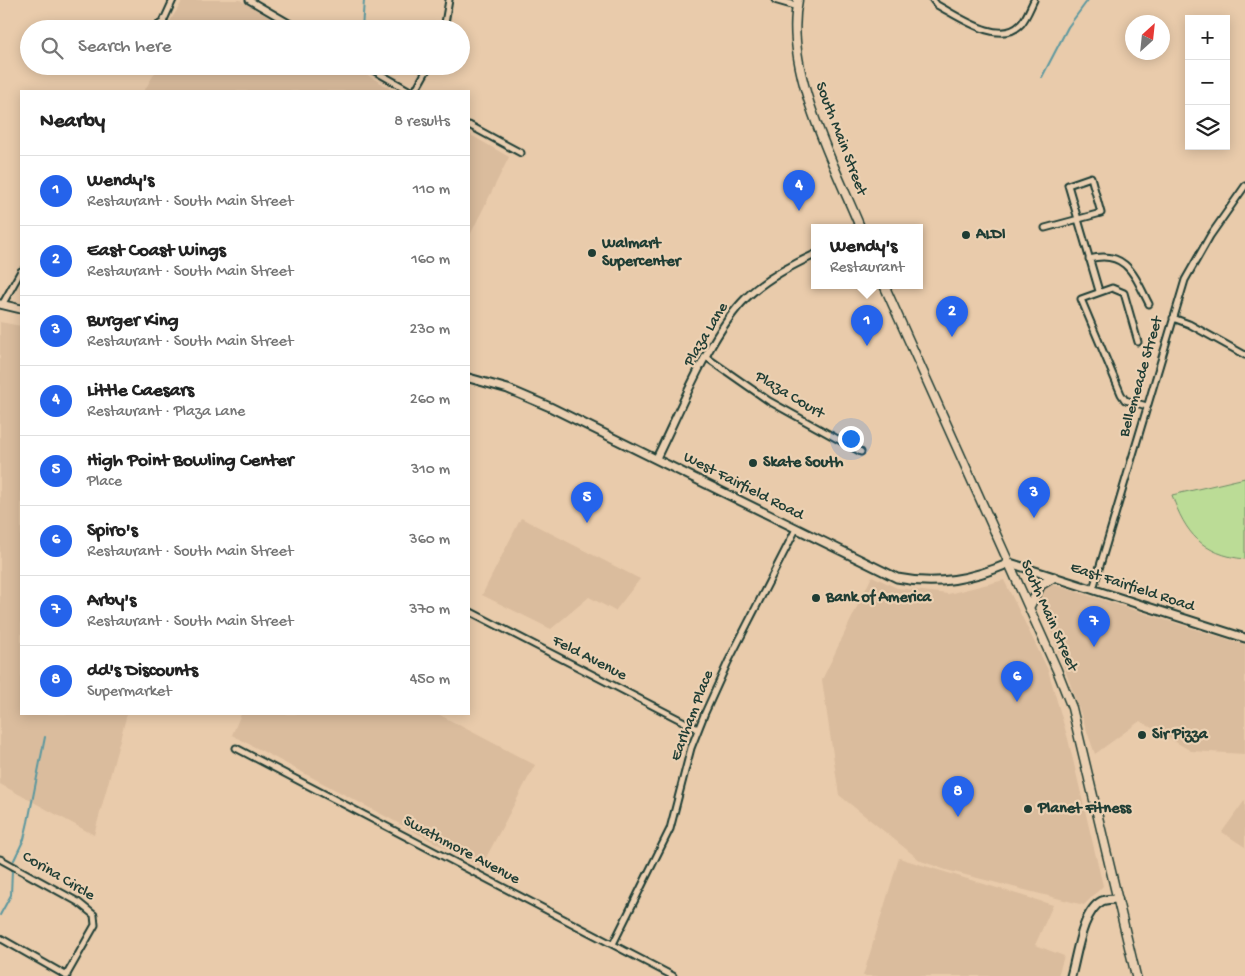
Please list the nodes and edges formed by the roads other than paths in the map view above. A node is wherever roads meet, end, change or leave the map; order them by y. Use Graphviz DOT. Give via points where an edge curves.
graph roads {
  1 [pos="173,0"];
  2 [pos="249,0"];
  3 [pos="449,0"];
  4 [pos="776,0"];
  5 [pos="1034,0"];
  6 [pos="933,1"];
  7 [pos="797,3"];
  8 [pos="164,20"];
  9 [pos="283,20"];
  10 [pos="446,20"];
  11 [pos="382,75"];
  12 [pos="424,75"];
  13 [pos="408,90"];
  14 [pos="416,90"];
  15 [pos="470,126"];
  16 [pos="521,153"];
  17 [pos="1245,186"];
  18 [pos="1077,219"];
  19 [pos="859,224"];
  20 [pos="1045,228"];
  21 [pos="811,257"];
  22 [pos="1089,259"];
  23 [pos="20,273"];
  24 [pos="886,289"];
  25 [pos="1099,291"];
  26 [pos="1149,304"];
  27 [pos="1,305"];
  28 [pos="20,309"];
  29 [pos="1172,318"];
  30 [pos="1138,342"];
  31 [pos="1245,355"];
  32 [pos="706,357"];
  33 [pos="470,378"];
  34 [pos="1146,406"];
  35 [pos="861,452"];
  36 [pos="656,459"];
  37 [pos="796,529"];
  38 [pos="1010,563"];
  39 [pos="1054,577"];
  40 [pos="1093,589"];
  41 [pos="1029,608"];
  42 [pos="470,612"];
  43 [pos="1245,638"];
  44 [pos="698,729"];
  45 [pos="236,748"];
  46 [pos="0,859"];
  47 [pos="1118,898"];
  48 [pos="0,938"];
  49 [pos="613,944"];
  50 [pos="66,976"];
  51 [pos="673,976"];
  52 [pos="1071,976"];
  53 [pos="1136,976"];
  1 -- 8 [label="street"];
  2 -- 9 [label="street"];
  3 -- 10 [label="street"];
  4 -- 7 [label="street"];
  5 -- 6 [label="street" via="1020,25 1014,30 996,33"];
  7 -- 19 [label="main road, South Main Street" via="799,57 807,95"];
  11 -- 13 [label="street"];
  12 -- 14 [label="street"];
  15 -- 16 [label="street"];
  17 -- 29 [label="street, Bellemeade Street" via="1200,251 1185,280"];
  18 -- 18 [label="street" via="1100,213 1090,177 1068,184"];
  18 -- 20 [label="street"];
  18 -- 22 [label="street"];
  21 -- 32 [label="street, Plaza Lane" via="772,278 747,298"];
  22 -- 25 [label="street"];
  22 -- 26 [label="street" via="1107,257 1127,265"];
  23 -- 27 [label="street"];
  24 -- 38 [label="main road, South Main Street"];
  25 -- 30 [label="street" via="1112,288 1124,293"];
  25 -- 34 [label="street" via="1081,299 1121,394 1126,400"];
  27 -- 28 [label="main road"];
  29 -- 31 [label="street"];
  29 -- 34 [label="street, Bellemeade Street"];
  32 -- 35 [label="street, Plaza Court" via="769,401"];
  32 -- 36 [label="street, Plaza Lane"];
  33 -- 36 [label="main road, West Fairfield Road" via="543,403"];
  34 -- 40 [label="street, Bellemeade Street"];
  36 -- 37 [label="main road, West Fairfield Road"];
  37 -- 38 [label="main road, West Fairfield Road" via="885,574 916,582 952,581"];
  37 -- 44 [label="street, Earlham Place" via="728,662"];
  38 -- 39 [label="main road, East Fairfield Road"];
  38 -- 41 [label="main road, South Main Street"];
  39 -- 40 [label="main road, East Fairfield Road"];
  39 -- 41 [label="main road" via="1041,585"];
  40 -- 43 [label="main road, East Fairfield Road"];
  41 -- 47 [label="main road, South Main Street" via="1077,724"];
  42 -- 44 [label="street, Feld Avenue"];
  44 -- 49 [label="street, Earlham Place" via="670,829"];
  45 -- 49 [label="street, Swathmore Avenue"];
  46 -- 50 [label="street, Corina Circle" via="78,902 94,915 95,925"];
  47 -- 52 [label="main road" via="1103,901 1092,909"];
  47 -- 53 [label="main road, South Main Street"];
  48 -- 50 [label="street"];
  49 -- 51 [label="street, Swathmore Avenue"];
}
